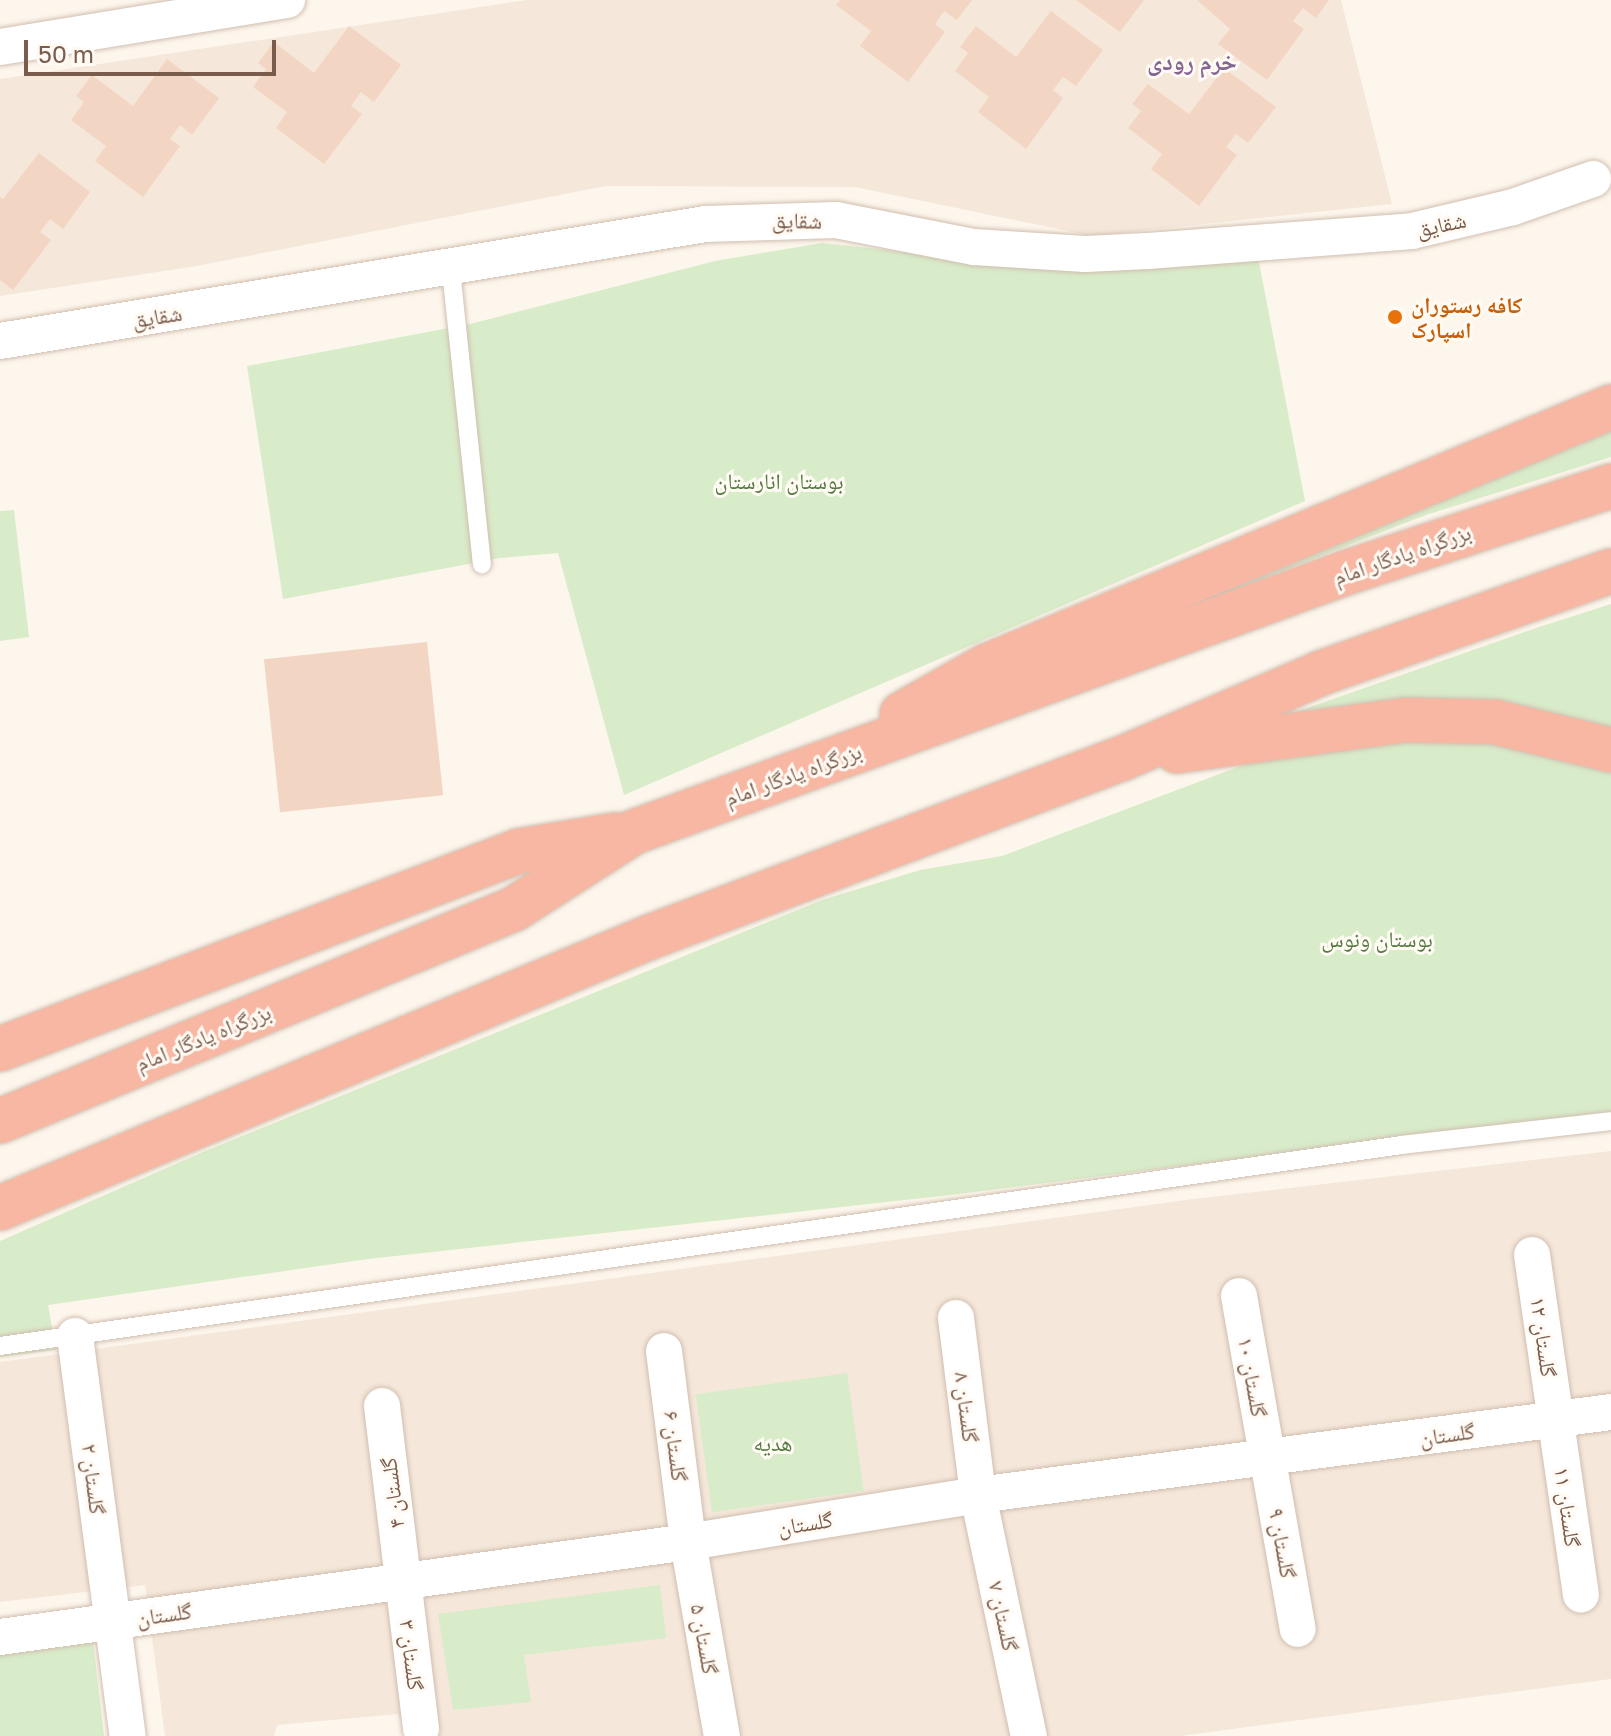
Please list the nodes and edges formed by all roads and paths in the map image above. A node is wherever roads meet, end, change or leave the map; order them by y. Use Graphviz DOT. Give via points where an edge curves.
graph roads {
  1 [pos="287,0"];
  2 [pos="0,47"];
  3 [pos="1593,179"];
  4 [pos="451,270"];
  5 [pos="0,341"];
  6 [pos="1611,407"];
  7 [pos="1611,486"];
  8 [pos="482,564"];
  9 [pos="1611,571"];
  10 [pos="1611,750"];
  11 [pos="1123,758"];
  12 [pos="810,766"];
  13 [pos="634,832"];
  14 [pos="0,1049"];
  15 [pos="0,1121"];
  16 [pos="1611,1121"];
  17 [pos="0,1208"];
  18 [pos="1532,1255"];
  19 [pos="1239,1296"];
  20 [pos="956,1318"];
  21 [pos="75,1336"];
  22 [pos="0,1346"];
  23 [pos="664,1351"];
  24 [pos="382,1406"];
  25 [pos="1611,1412"];
  26 [pos="1556,1419"];
  27 [pos="1268,1458"];
  28 [pos="978,1495"];
  29 [pos="688,1542"];
  30 [pos="403,1580"];
  31 [pos="1581,1594"];
  32 [pos="113,1622"];
  33 [pos="1298,1629"];
  34 [pos="0,1637"];
  35 [pos="421,1729"];
  36 [pos="128,1736"];
  37 [pos="722,1736"];
  38 [pos="1029,1736"];
  1 -- 2 [label="street"];
  3 -- 4 [label="street, شقایق" via="1513,207 1412,231 1085,254 974,247 836,220 768,219 705,224"];
  4 -- 5 [label="street, شقایق"];
  4 -- 8 [label="lane"];
  6 -- 12 [label="highway" via="987,666"];
  7 -- 12 [label="highway, بزرگراه یادگار امام" via="1458,533"];
  9 -- 11 [label="highway" via="1321,673"];
  10 -- 11 [label="highway" via="1495,722 1406,720"];
  11 -- 17 [label="highway" via="650,937"];
  12 -- 13 [label="highway, بزرگراه یادگار امام"];
  13 -- 14 [label="highway" via="519,851"];
  13 -- 15 [label="highway, بزرگراه یادگار امام" via="514,909"];
  16 -- 21 [label="lane" via="1401,1145"];
  18 -- 26 [label="street, گلستان ۱۲"];
  19 -- 27 [label="street, گلستان ۱۰"];
  20 -- 28 [label="street, گلستان ۸"];
  21 -- 22 [label="lane"];
  21 -- 32 [label="street, گلستان ۲"];
  23 -- 29 [label="street, گلستان ۶"];
  24 -- 30 [label="street, گلستان ۴"];
  25 -- 26 [label="street, گلستان"];
  26 -- 27 [label="street, گلستان"];
  26 -- 31 [label="street, گلستان ۱۱"];
  27 -- 28 [label="street, گلستان"];
  27 -- 33 [label="street, گلستان ۹"];
  28 -- 29 [label="street, گلستان"];
  28 -- 38 [label="street, گلستان ۷"];
  29 -- 30 [label="street, گلستان"];
  29 -- 37 [label="street, گلستان ۵"];
  30 -- 32 [label="street, گلستان"];
  30 -- 35 [label="street, گلستان ۳"];
  32 -- 34 [label="street, گلستان"];
  32 -- 36 [label="street, گلستان ۲"];
}
